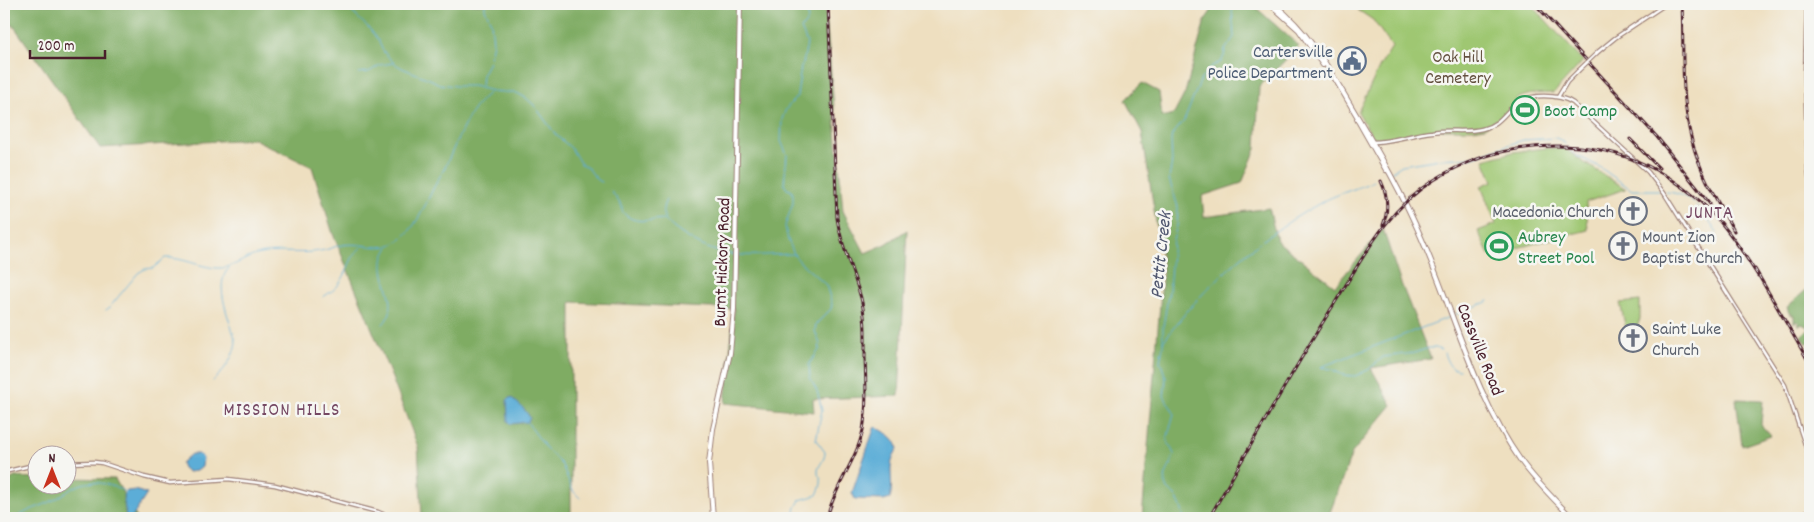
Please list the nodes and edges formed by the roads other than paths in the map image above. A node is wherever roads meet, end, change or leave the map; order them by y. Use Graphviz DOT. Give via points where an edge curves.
graph roads {
  1 [pos="740,4"];
  2 [pos="1270,4"];
  3 [pos="1274,4"];
  4 [pos="1666,4"];
  5 [pos="1807,4"];
  6 [pos="1323,50"];
  7 [pos="1322,59"];
  8 [pos="1333,76"];
  9 [pos="1558,97"];
  10 [pos="1371,142"];
  11 [pos="1810,182"];
  12 [pos="1810,459"];
  13 [pos="78,463"];
  14 [pos="28,466"];
  15 [pos="4,472"];
  16 [pos="1810,511"];
  17 [pos="392,518"];
  18 [pos="713,518"];
  19 [pos="1572,518"];
  20 [pos="1786,518"];
  1 -- 18 [label="main road, Burnt Hickory Road" via="734,309 730,353 709,463"];
  2 -- 8 [label="main road, Cassville Road" via="1299,30"];
  3 -- 7 [label="main road, Cassville Road" via="1303,30"];
  4 -- 9 [label="street, bridge" via="1599,51 1567,82"];
  5 -- 11 [label="street" via="1805,75"];
  6 -- 7 [label="main road"];
  7 -- 8 [label="main road, Cassville Road"];
  8 -- 10 [label="main road, Cassville Road"];
  9 -- 10 [label="street" via="1523,98 1495,124 1482,129 1437,131"];
  9 -- 12 [label="street" via="1576,105 1658,184 1784,385"];
  10 -- 19 [label="main road, Cassville Road" via="1424,244 1473,370 1498,423 1522,462"];
  13 -- 17 [label="street" via="102,463 170,484 228,479 275,485"];
  14 -- 15 [label="street"];
  16 -- 20 [label="street"];
}
